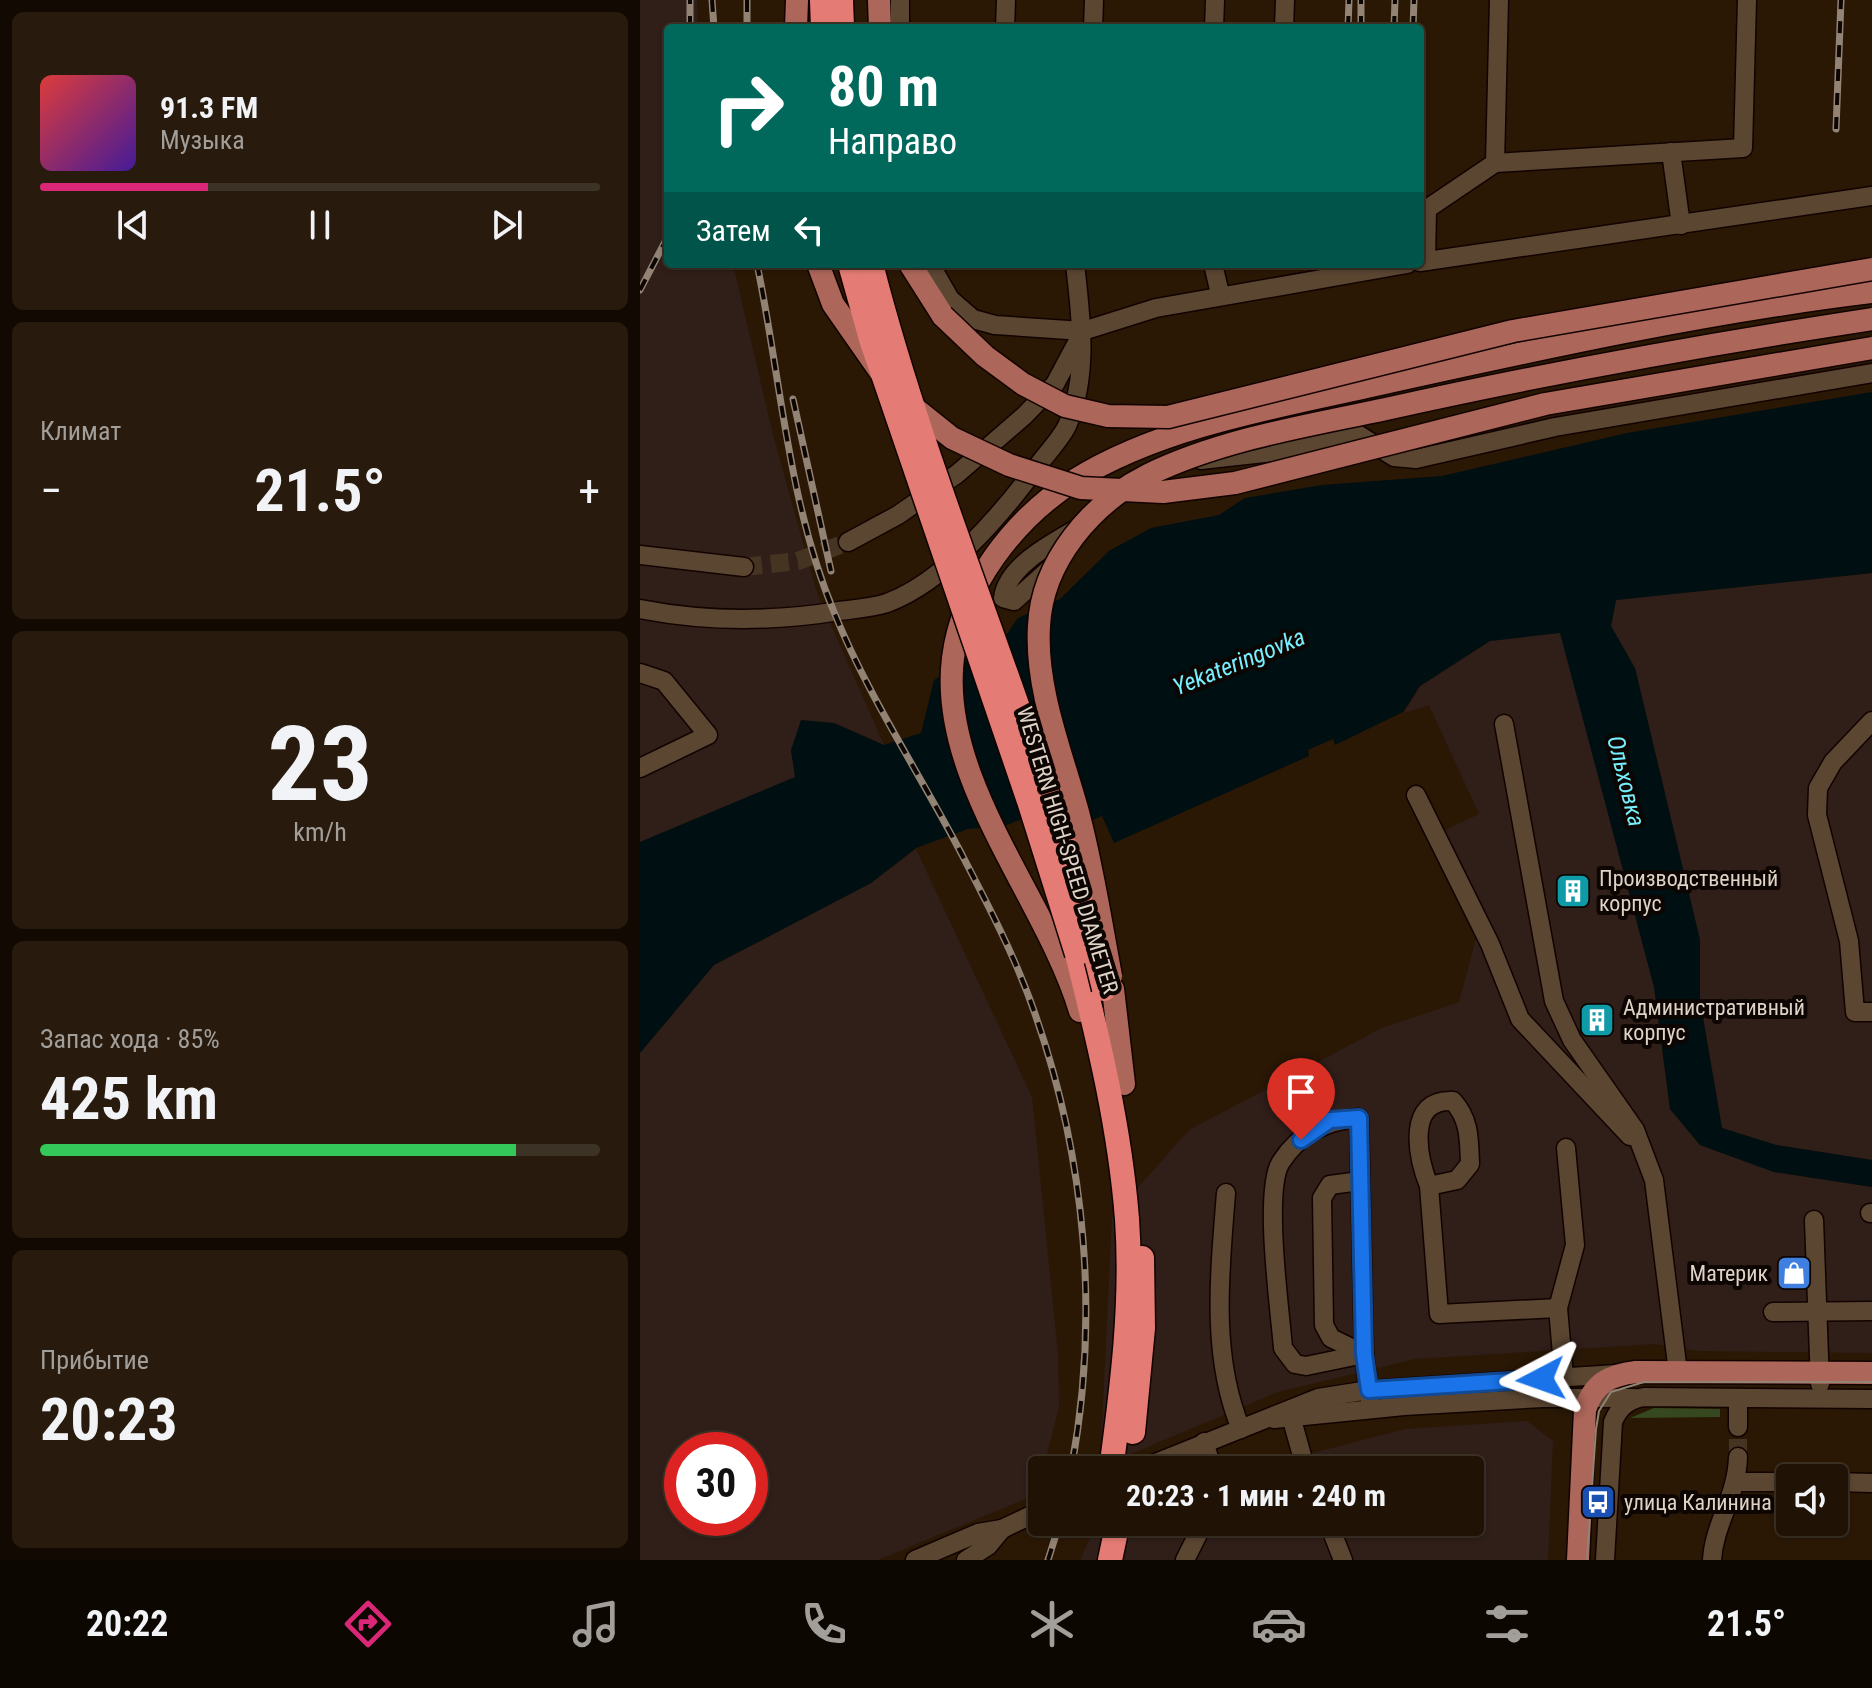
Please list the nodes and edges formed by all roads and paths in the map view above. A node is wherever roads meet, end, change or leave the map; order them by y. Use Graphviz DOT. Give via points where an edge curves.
graph roads {
  1 [pos="797,0"];
  2 [pos="822,0"];
  3 [pos="840,0"];
  4 [pos="879,0"];
  5 [pos="900,0"];
  6 [pos="1006,0"];
  7 [pos="1094,0"];
  8 [pos="1215,0"];
  9 [pos="1285,0"];
  10 [pos="1499,0"];
  11 [pos="1747,0"];
  12 [pos="796,24"];
  13 [pos="823,24"];
  14 [pos="840,24"];
  15 [pos="880,24"];
  16 [pos="900,24"];
  17 [pos="1005,24"];
  18 [pos="1093,24"];
  19 [pos="1214,24"];
  20 [pos="1284,24"];
  21 [pos="1671,152"];
  22 [pos="1495,163"];
  23 [pos="1872,196"];
  24 [pos="1424,209"];
  25 [pos="1681,225"];
  26 [pos="1424,261"];
  27 [pos="820,268"];
  28 [pos="851,268"];
  29 [pos="872,268"];
  30 [pos="881,268"];
  31 [pos="913,268"];
  32 [pos="932,268"];
  33 [pos="1075,268"];
  34 [pos="1214,268"];
  35 [pos="1283,268"];
  36 [pos="1380,268"];
  37 [pos="1872,269"];
  38 [pos="1286,283"];
  39 [pos="1872,292"];
  40 [pos="1220,294"];
  41 [pos="1872,319"];
  42 [pos="1083,331"];
  43 [pos="1872,348"];
  44 [pos="1872,373"];
  45 [pos="907,391"];
  46 [pos="1105,511"];
  47 [pos="848,542"];
  48 [pos="640,555"];
  49 [pos="744,567"];
  50 [pos="640,609"];
  51 [pos="640,673"];
  52 [pos="1872,721"];
  53 [pos="1504,724"];
  54 [pos="640,768"];
  55 [pos="1416,795"];
  56 [pos="1872,1012"];
  57 [pos="1124,1084"];
  58 [pos="1639,1141"];
  59 [pos="1120,1146"];
  60 [pos="1566,1148"];
  61 [pos="1360,1181"];
  62 [pos="1429,1186"];
  63 [pos="1226,1193"];
  64 [pos="1814,1220"];
  65 [pos="1558,1308"];
  66 [pos="1820,1311"];
  67 [pos="1872,1311"];
  68 [pos="1773,1312"];
  69 [pos="1364,1354"];
  70 [pos="1678,1372"];
  71 [pos="1820,1373"];
  72 [pos="1872,1373"];
  73 [pos="1620,1374"];
  74 [pos="1570,1377"];
  75 [pos="1612,1397"];
  76 [pos="1738,1398"];
  77 [pos="1370,1399"];
  78 [pos="1820,1399"];
  79 [pos="1872,1399"];
  80 [pos="1271,1419"];
  81 [pos="1292,1420"];
  82 [pos="1738,1427"];
  83 [pos="1241,1429"];
  84 [pos="1204,1442"];
  85 [pos="1112,1456"];
  86 [pos="1128,1456"];
  87 [pos="1171,1456"];
  88 [pos="1208,1456"];
  89 [pos="1302,1456"];
  90 [pos="1738,1457"];
  91 [pos="1737,1482"];
  92 [pos="1776,1482"];
  93 [pos="1848,1482"];
  94 [pos="1872,1483"];
  95 [pos="1028,1517"];
  96 [pos="1002,1529"];
  97 [pos="1100,1536"];
  98 [pos="1115,1536"];
  99 [pos="1197,1536"];
  100 [pos="1334,1536"];
  101 [pos="915,1560"];
  102 [pos="966,1560"];
  103 [pos="1095,1560"];
  104 [pos="1110,1560"];
  105 [pos="1185,1560"];
  106 [pos="1343,1560"];
  107 [pos="1578,1560"];
  108 [pos="1605,1560"];
  109 [pos="1712,1560"];
  1 -- 12 [label="main road"];
  2 -- 13 [label="highway"];
  3 -- 14 [label="highway"];
  4 -- 15 [label="main road"];
  5 -- 16 [label="street"];
  6 -- 17 [label="street"];
  7 -- 18 [label="street"];
  8 -- 19 [label="street"];
  9 -- 20 [label="street"];
  10 -- 22 [label="street"];
  11 -- 21 [label="street" via="1743,148"];
  21 -- 22 [label="street"];
  21 -- 25 [label="street"];
  22 -- 24 [label="street"];
  23 -- 25 [label="street"];
  25 -- 26 [label="street"];
  27 -- 43 [label="main road, bridge" via="833,304 904,400 952,438 1009,465 1081,488 1163,492 1235,483 1545,404"];
  28 -- 59 [label="highway, WESTERN HIGH-SPEED DIAMETER, bridge" via="1054,877 1101,1050"];
  29 -- 57 [label="highway, WESTERN HIGH-SPEED DIAMETER, bridge" via="917,421 1070,868 1094,947"];
  30 -- 45 [label="street"];
  31 -- 37 [label="main road, bridge" via="943,316 1023,384 1065,406 1108,416 1168,417 1513,331"];
  32 -- 42 [label="street" via="950,299 973,319"];
  33 -- 42 [label="street"];
  34 -- 40 [label="street"];
  35 -- 38 [label="street"];
  36 -- 38 [label="street"];
  38 -- 40 [label="street"];
  39 -- 59 [label="main road, bridge" via="1547,347 1261,411 1134,451 1078,478 1011,535 982,575 966,613 953,658 954,702 963,750 997,837 1072,983"];
  40 -- 42 [label="street"];
  41 -- 57 [label="main road, bridge" via="1568,370 1269,435 1198,454 1146,476 1078,529 1049,578 1039,626 1044,688 1088,852"];
  42 -- 47 [label="street" via="1055,384 1024,416 957,474"];
  42 -- 50 [label="street" via="1077,389 1066,428 1016,495 924,582 887,603 796,618 679,617"];
  44 -- 46 [label="street" via="1555,427 1416,459 1394,457 1356,433 1273,452 1196,461"];
  46 -- 46 [label="street" via="1014,601 1003,598 1005,586 1039,551"];
  48 -- 49 [label="street"];
  51 -- 54 [label="street" via="664,681 708,735"];
  52 -- 56 [label="street" via="1833,762 1818,788 1817,815 1849,941 1855,1012"];
  53 -- 58 [label="street" via="1554,1001 1572,1040"];
  55 -- 58 [label="street" via="1490,944 1520,1019 1620,1129"];
  57 -- 86 [label="highway, WESTERN HIGH-SPEED DIAMETER" via="1142,1220 1143,1328"];
  58 -- 70 [label="street" via="1654,1180"];
  59 -- 85 [label="highway, WESTERN HIGH-SPEED DIAMETER" via="1127,1223 1125,1325"];
  60 -- 65 [label="street" via="1575,1245"];
  61 -- 69 [label="street"];
  61 -- 69 [label="street" via="1330,1185 1322,1198 1324,1325 1331,1338"];
  61 -- 69 [label="street" via="1359,1118 1330,1120 1280,1163 1272,1191 1283,1348 1288,1357 1306,1366"];
  62 -- 62 [label="street" via="1421,1167 1419,1126 1424,1109 1438,1100 1453,1101 1468,1126 1470,1164 1457,1180"];
  62 -- 65 [label="street" via="1439,1314"];
  63 -- 83 [label="street" via="1218,1306 1233,1409"];
  64 -- 66 [label="street"];
  65 -- 74 [label="street"];
  66 -- 67 [label="street"];
  66 -- 68 [label="street"];
  66 -- 71 [label="street"];
  69 -- 77 [label="street"];
  70 -- 71 [label="main road"];
  70 -- 73 [label="main road"];
  71 -- 72 [label="main road"];
  71 -- 78 [label="street"];
  73 -- 74 [label="street"];
  73 -- 75 [label="main road"];
  74 -- 75 [label="street"];
  74 -- 77 [label="street"];
  75 -- 76 [label="street"];
  75 -- 77 [label="street"];
  75 -- 107 [label="main road" via="1585,1410"];
  75 -- 108 [label="street"];
  76 -- 78 [label="street"];
  76 -- 82 [label="street"];
  77 -- 80 [label="street" via="1318,1398"];
  77 -- 81 [label="street"];
  78 -- 79 [label="street"];
  80 -- 81 [label="street"];
  80 -- 83 [label="street"];
  81 -- 89 [label="street"];
  83 -- 84 [label="street"];
  84 -- 87 [label="street"];
  84 -- 88 [label="street"];
  90 -- 91 [label="street"];
  91 -- 92 [label="street"];
  91 -- 109 [label="street"];
  93 -- 94 [label="street"];
  95 -- 96 [label="street"];
  96 -- 101 [label="street" via="978,1533"];
  96 -- 102 [label="street"];
  97 -- 103 [label="highway"];
  98 -- 104 [label="highway"];
  99 -- 105 [label="street"];
  100 -- 106 [label="street"];
}
